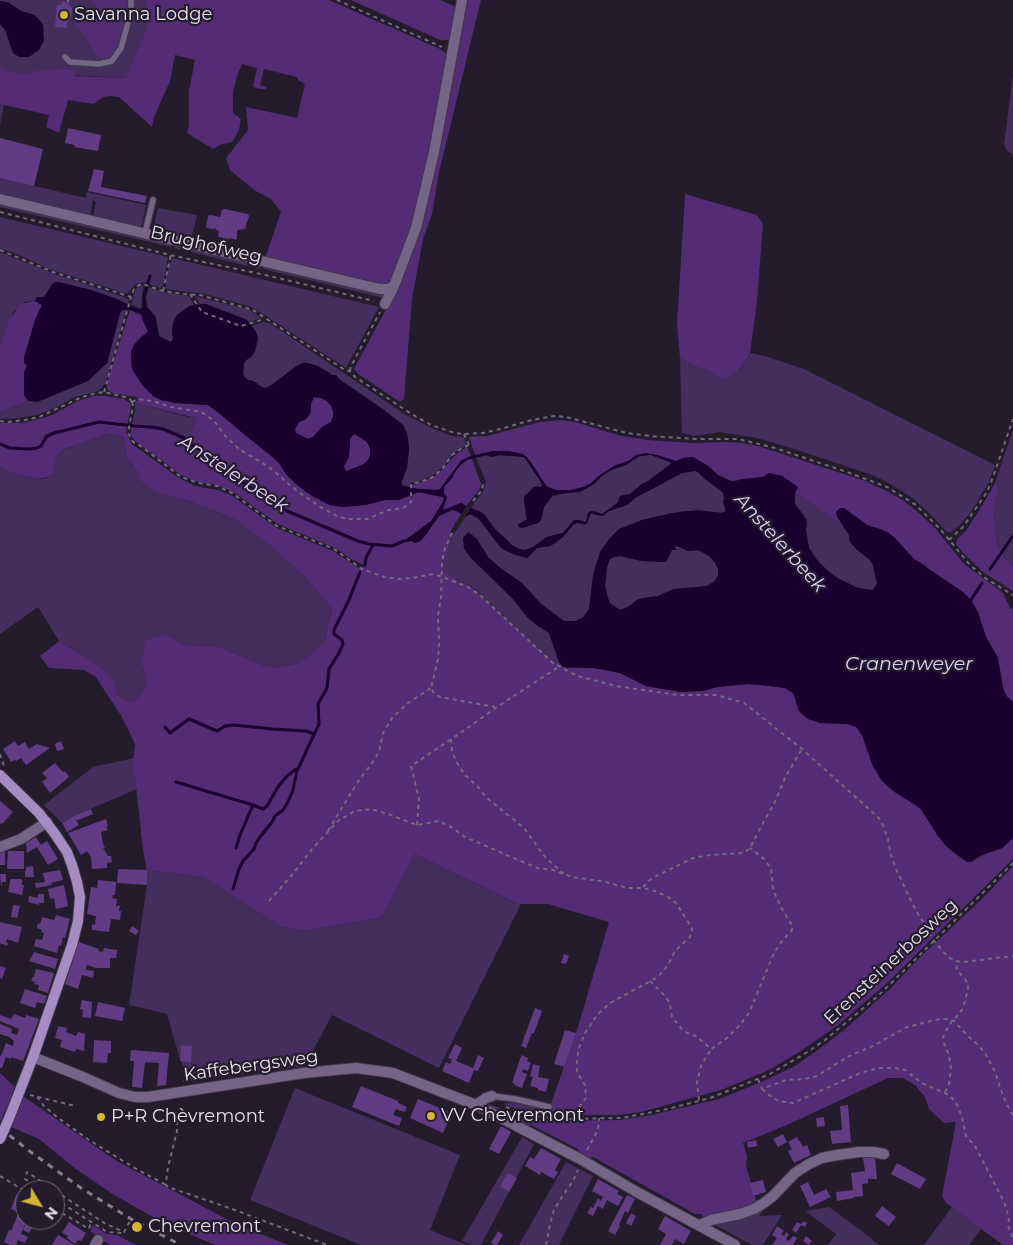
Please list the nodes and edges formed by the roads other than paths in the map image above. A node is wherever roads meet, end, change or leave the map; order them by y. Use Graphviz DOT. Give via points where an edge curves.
graph roads {
  1 [pos="132,0"];
  2 [pos="462,0"];
  3 [pos="64,57"];
  4 [pos="0,199"];
  5 [pos="153,200"];
  6 [pos="145,233"];
  7 [pos="394,286"];
  8 [pos="385,304"];
  9 [pos="4,778"];
  10 [pos="47,822"];
  11 [pos="0,847"];
  12 [pos="32,1057"];
  13 [pos="492,1096"];
  14 [pos="476,1104"];
  15 [pos="549,1106"];
  16 [pos="0,1140"];
  17 [pos="884,1154"];
  18 [pos="700,1225"];
  19 [pos="735,1245"];
  1 -- 3 [label="lane" via="121,48 112,61 99,64 70,62"];
  2 -- 7 [label="street" via="425,194"];
  4 -- 6 [label="street, Brughofweg"];
  5 -- 6 [label="lane"];
  6 -- 7 [label="street, Brughofweg" via="380,289"];
  7 -- 8 [label="street"];
  9 -- 10 [label="street"];
  10 -- 11 [label="street" via="21,839"];
  10 -- 12 [label="street" via="72,864 79,890 79,914 68,958"];
  12 -- 14 [label="street, Kaffebergsweg" via="135,1097 356,1068 393,1073"];
  12 -- 16 [label="street, bridge"];
  13 -- 14 [label="street"];
  13 -- 15 [label="lane"];
  14 -- 18 [label="street, Kaffebergsweg"];
  17 -- 18 [label="street" via="859,1152 822,1158 795,1173 773,1196 754,1209"];
  18 -- 19 [label="street, Kaffebergsweg"];
}
